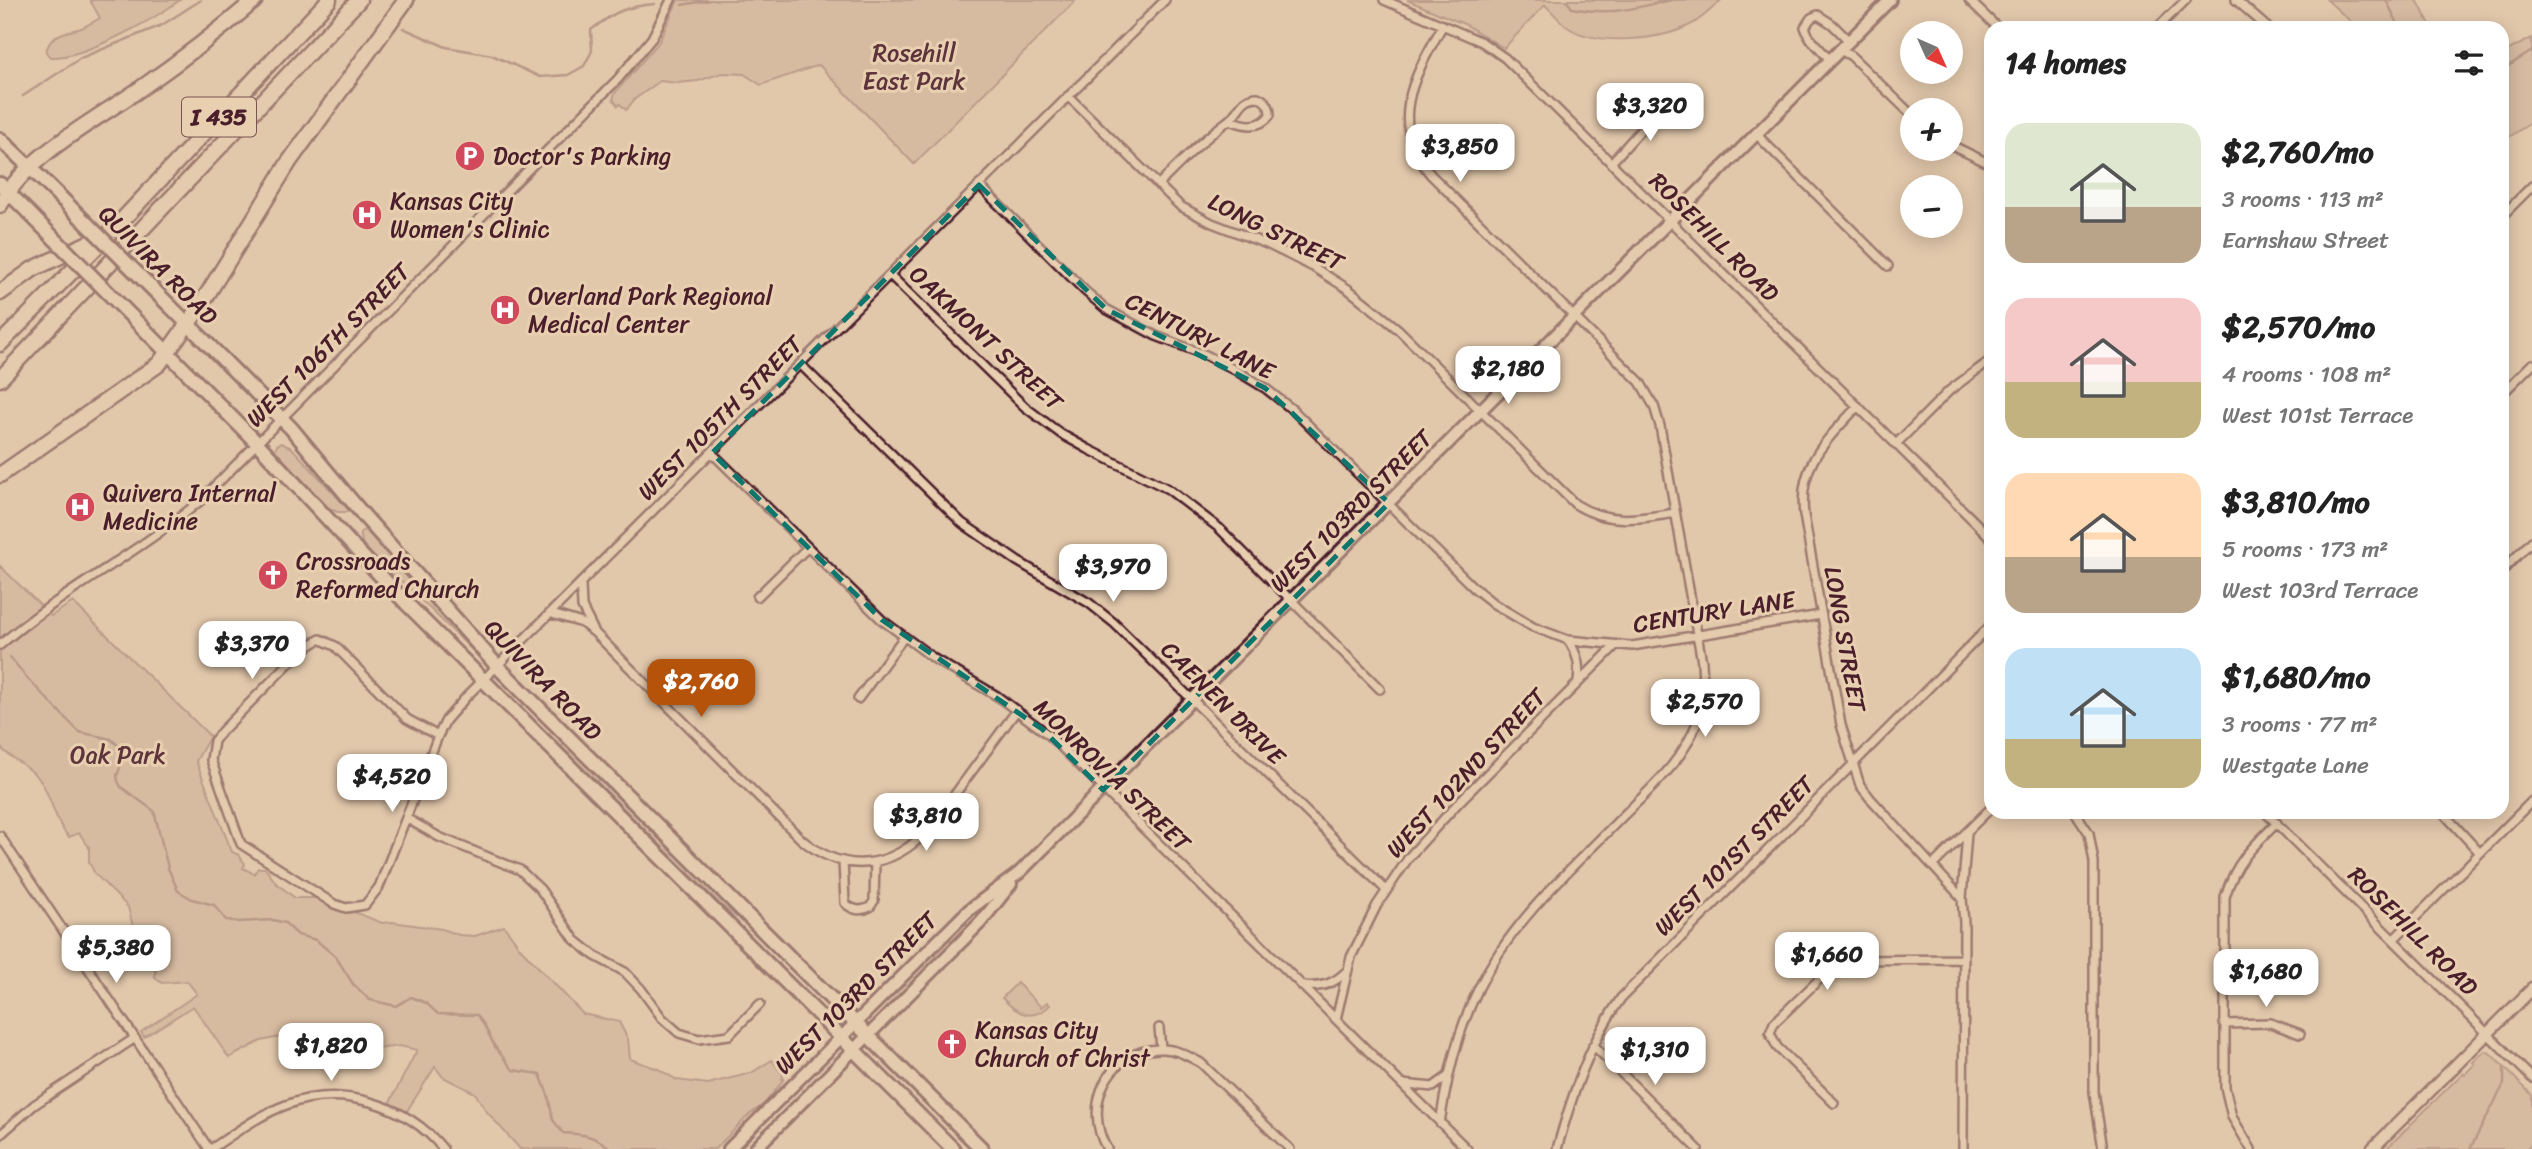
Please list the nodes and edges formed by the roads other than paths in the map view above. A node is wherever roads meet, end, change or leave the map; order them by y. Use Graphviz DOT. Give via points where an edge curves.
graph roads {
  1 [pos="254,0"];
  2 [pos="329,0"];
  3 [pos="359,0"];
  4 [pos="406,0"];
  5 [pos="671,0"];
  6 [pos="1164,0"];
  7 [pos="1384,0"];
  8 [pos="1890,0"];
  9 [pos="1969,0"];
  10 [pos="2186,0"];
  11 [pos="2236,0"];
  12 [pos="1991,21"];
  13 [pos="2164,21"];
  14 [pos="2260,21"];
  15 [pos="1443,25"];
  16 [pos="1849,41"];
  17 [pos="1840,50"];
  18 [pos="1830,60"];
  19 [pos="1068,96"];
  20 [pos="1656,102"];
  21 [pos="1900,103"];
  22 [pos="1229,120"];
  23 [pos="1756,134"];
  24 [pos="0,139"];
  25 [pos="1963,151"];
  26 [pos="1984,161"];
  27 [pos="1611,163"];
  28 [pos="30,168"];
  29 [pos="1158,185"];
  30 [pos="979,186"];
  31 [pos="2532,186"];
  32 [pos="4,188"];
  33 [pos="0,205"];
  34 [pos="2509,209"];
  35 [pos="1670,220"];
  36 [pos="110,233"];
  37 [pos="1888,266"];
  38 [pos="890,275"];
  39 [pos="0,293"];
  40 [pos="1574,317"];
  41 [pos="188,324"];
  42 [pos="0,344"];
  43 [pos="168,353"];
  44 [pos="2532,364"];
  45 [pos="800,365"];
  46 [pos="1984,365"];
  47 [pos="0,379"];
  48 [pos="2509,387"];
  49 [pos="1858,407"];
  50 [pos="1480,412"];
  51 [pos="283,419"];
  52 [pos="258,444"];
  53 [pos="1896,444"];
  54 [pos="712,453"];
  55 [pos="0,475"];
  56 [pos="1389,503"];
  57 [pos="1675,513"];
  58 [pos="1984,530"];
  59 [pos="2532,541"];
  60 [pos="807,548"];
  61 [pos="2509,564"];
  62 [pos="581,584"];
  63 [pos="757,597"];
  64 [pos="1292,600"];
  65 [pos="552,614"];
  66 [pos="1821,615"];
  67 [pos="1984,632"];
  68 [pos="596,633"];
  69 [pos="904,637"];
  70 [pos="1698,637"];
  71 [pos="1568,640"];
  72 [pos="0,645"];
  73 [pos="1616,645"];
  74 [pos="498,667"];
  75 [pos="483,681"];
  76 [pos="1578,682"];
  77 [pos="1380,689"];
  78 [pos="858,699"];
  79 [pos="1192,700"];
  80 [pos="1017,710"];
  81 [pos="438,736"];
  82 [pos="1853,764"];
  83 [pos="1103,790"];
  84 [pos="2532,801"];
  85 [pos="1984,815"];
  86 [pos="406,818"];
  87 [pos="2079,819"];
  88 [pos="2273,819"];
  89 [pos="2449,819"];
  90 [pos="2277,823"];
  91 [pos="1967,832"];
  92 [pos="0,836"];
  93 [pos="2480,853"];
  94 [pos="843,861"];
  95 [pos="875,863"];
  96 [pos="1933,865"];
  97 [pos="1019,873"];
  98 [pos="1386,890"];
  99 [pos="1962,898"];
  100 [pos="2394,939"];
  101 [pos="1964,959"];
  102 [pos="1348,970"];
  103 [pos="1302,986"];
  104 [pos="2532,989"];
  105 [pos="760,1004"];
  106 [pos="1336,1019"];
  107 [pos="854,1023"];
  108 [pos="2224,1024"];
  109 [pos="1159,1028"];
  110 [pos="2300,1034"];
  111 [pos="2487,1034"];
  112 [pos="868,1037"];
  113 [pos="135,1038"];
  114 [pos="840,1038"];
  115 [pos="1593,1045"];
  116 [pos="1161,1048"];
  117 [pos="853,1051"];
  118 [pos="1447,1077"];
  119 [pos="2532,1078"];
  120 [pos="1401,1084"];
  121 [pos="1834,1103"];
  122 [pos="1440,1123"];
  123 [pos="0,1135"];
  124 [pos="210,1149"];
  125 [pos="443,1149"];
  126 [pos="729,1149"];
  127 [pos="755,1149"];
  128 [pos="953,1149"];
  129 [pos="982,1149"];
  130 [pos="1107,1149"];
  131 [pos="1290,1149"];
  132 [pos="1467,1149"];
  133 [pos="1557,1149"];
  134 [pos="1698,1149"];
  135 [pos="1963,1149"];
  136 [pos="2103,1149"];
  137 [pos="2251,1149"];
  138 [pos="2372,1149"];
  1 -- 28 [label="highway" via="186,56"];
  2 -- 36 [label="highway, I 435"];
  3 -- 47 [label="highway, I 435"];
  4 -- 41 [label="highway" via="289,162"];
  5 -- 51 [label="street, WEST 106TH STREET" via="652,38 618,79"];
  6 -- 19 [label="street, WEST 105TH STREET"];
  7 -- 15 [label="street, ROSEHILL ROAD"];
  8 -- 16 [label="main road, WEST 103RD STREET"];
  9 -- 12 [label="street"];
  10 -- 13 [label="street"];
  11 -- 14 [label="street"];
  15 -- 27 [label="street, ROSEHILL ROAD" via="1482,42 1504,58"];
  15 -- 40 [label="street" via="1407,102 1413,147 1431,175"];
  16 -- 17 [label="main road, WEST 103RD STREET"];
  16 -- 18 [label="street" via="1823,17 1811,18 1805,27 1808,37"];
  17 -- 18 [label="main road, WEST 103RD STREET"];
  17 -- 21 [label="street"];
  18 -- 23 [label="main road, WEST 103RD STREET"];
  19 -- 29 [label="street, LONG STREET"];
  19 -- 30 [label="street, WEST 105TH STREET"];
  20 -- 27 [label="street" via="1648,122"];
  22 -- 22 [label="street" via="1252,97 1263,99 1270,109 1270,115 1259,124"];
  22 -- 29 [label="street"];
  23 -- 35 [label="main road, WEST 103RD STREET"];
  23 -- 37 [label="street"];
  24 -- 28 [label="main road, QUIVIRA ROAD"];
  25 -- 26 [label="street"];
  27 -- 35 [label="street, ROSEHILL ROAD"];
  28 -- 32 [label="highway"];
  28 -- 41 [label="main road, QUIVIRA ROAD, bridge"];
  29 -- 50 [label="street, LONG STREET" via="1188,212 1269,245 1348,289 1398,329"];
  30 -- 38 [label="street, WEST 105TH STREET"];
  30 -- 56 [label="street, CENTURY LANE" via="1106,309 1156,337 1217,360 1265,388"];
  31 -- 34 [label="street"];
  32 -- 33 [label="highway"];
  32 -- 43 [label="main road, QUIVIRA ROAD, bridge"];
  35 -- 40 [label="main road, WEST 103RD STREET"];
  35 -- 49 [label="street, ROSEHILL ROAD"];
  36 -- 39 [label="highway" via="33,269"];
  36 -- 42 [label="highway, I 435"];
  38 -- 45 [label="street, WEST 105TH STREET"];
  38 -- 64 [label="street, OAKMONT STREET" via="1025,407 1061,434 1168,489 1219,528"];
  40 -- 50 [label="main road, WEST 103RD STREET"];
  40 -- 57 [label="street" via="1640,382 1654,406"];
  41 -- 43 [label="highway"];
  41 -- 51 [label="main road, QUIVIRA ROAD"];
  43 -- 52 [label="main road, QUIVIRA ROAD"];
  43 -- 55 [label="highway" via="159,365"];
  44 -- 48 [label="street"];
  45 -- 54 [label="street, WEST 105TH STREET"];
  45 -- 79 [label="street, CAENEN DRIVE" via="962,523 1088,603"];
  46 -- 53 [label="street" via="1950,390"];
  49 -- 53 [label="street, ROSEHILL ROAD"];
  49 -- 66 [label="street, LONG STREET" via="1818,449 1803,485"];
  50 -- 56 [label="main road, WEST 103RD STREET"];
  50 -- 57 [label="street, LONG STREET" via="1583,509 1616,520"];
  51 -- 52 [label="street, WEST 106TH STREET"];
  51 -- 74 [label="main road, QUIVIRA ROAD"];
  52 -- 72 [label="street, WEST 106TH STREET" via="178,519"];
  52 -- 75 [label="main road, QUIVIRA ROAD"];
  53 -- 58 [label="street, ROSEHILL ROAD"];
  54 -- 60 [label="street, MONROVIA STREET"];
  54 -- 62 [label="street, WEST 105TH STREET"];
  56 -- 64 [label="main road, WEST 103RD STREET"];
  56 -- 71 [label="street, CENTURY LANE" via="1494,604 1534,628"];
  57 -- 70 [label="street"];
  59 -- 61 [label="street"];
  60 -- 63 [label="street"];
  60 -- 69 [label="street, MONROVIA STREET"];
  62 -- 65 [label="street, WEST 105TH STREET"];
  62 -- 68 [label="street" via="582,607"];
  64 -- 77 [label="street, OAKMONT STREET"];
  64 -- 79 [label="main road, WEST 103RD STREET"];
  65 -- 68 [label="street" via="582,623"];
  65 -- 74 [label="street, WEST 105TH STREET"];
  66 -- 70 [label="street, CENTURY LANE"];
  66 -- 82 [label="street, LONG STREET" via="1841,725"];
  67 -- 82 [label="street, WEST 101ST STREET"];
  68 -- 94 [label="street" via="809,846"];
  69 -- 78 [label="street"];
  69 -- 80 [label="street, MONROVIA STREET"];
  70 -- 73 [label="street, CENTURY LANE"];
  70 -- 118 [label="street" via="1703,697 1685,748 1664,776 1543,897 1497,955 1460,1032"];
  71 -- 73 [label="street, CENTURY LANE"];
  71 -- 76 [label="street" via="1580,665"];
  73 -- 76 [label="street, WEST 102ND STREET"];
  74 -- 75 [label="street, WEST 105TH STREET"];
  74 -- 107 [label="main road, QUIVIRA ROAD"];
  75 -- 81 [label="street, WEST 105TH STREET" via="446,720"];
  75 -- 114 [label="main road, QUIVIRA ROAD"];
  76 -- 98 [label="street, WEST 102ND STREET" via="1427,835"];
  79 -- 83 [label="main road, WEST 103RD STREET"];
  79 -- 98 [label="street, CAENEN DRIVE"];
  80 -- 83 [label="street, MONROVIA STREET"];
  80 -- 95 [label="street" via="917,843"];
  81 -- 86 [label="street, WEST 105TH STREET"];
  81 -- 86 [label="street, WEST 105TH STREET" via="411,723 335,646 320,639 302,650 214,741 215,774 241,844 334,904 346,908 365,905 379,887"];
  82 -- 96 [label="street, LONG STREET" via="1870,798"];
  82 -- 115 [label="street, WEST 101ST STREET" via="1638,979 1603,1024"];
  83 -- 97 [label="main road, WEST 103RD STREET"];
  83 -- 103 [label="street, MONROVIA STREET"];
  84 -- 93 [label="street"];
  85 -- 91 [label="street"];
  86 -- 105 [label="street" via="439,837 520,870 540,889 575,940 625,972 679,1033 699,1039 729,1035"];
  87 -- 136 [label="street" via="2094,862 2094,1092"];
  88 -- 90 [label="street, ROSEHILL ROAD"];
  89 -- 93 [label="street"];
  90 -- 100 [label="street, ROSEHILL ROAD"];
  90 -- 108 [label="street" via="2240,862 2225,897"];
  91 -- 96 [label="street"];
  91 -- 99 [label="street"];
  92 -- 113 [label="street"];
  93 -- 100 [label="street"];
  94 -- 95 [label="street"];
  94 -- 95 [label="street" via="845,903 854,910 870,907 874,901"];
  96 -- 99 [label="street, LONG STREET"];
  97 -- 107 [label="main road, WEST 103RD STREET" via="969,910"];
  97 -- 112 [label="main road, WEST 103RD STREET" via="981,922"];
  98 -- 102 [label="street, WEST 102ND STREET"];
  99 -- 101 [label="street"];
  100 -- 111 [label="street, ROSEHILL ROAD"];
  101 -- 121 [label="street" via="1840,964 1773,1023 1770,1033 1777,1046"];
  101 -- 135 [label="street"];
  102 -- 103 [label="street" via="1318,988"];
  102 -- 106 [label="street, WEST 102ND STREET"];
  103 -- 106 [label="street, MONROVIA STREET"];
  104 -- 111 [label="street"];
  106 -- 120 [label="street, MONROVIA STREET"];
  107 -- 112 [label="main road, QUIVIRA ROAD"];
  107 -- 114 [label="main road, WEST 103RD STREET"];
  108 -- 110 [label="street" via="2270,1023"];
  108 -- 137 [label="street" via="2228,1102"];
  109 -- 116 [label="street"];
  111 -- 119 [label="street, ROSEHILL ROAD"];
  111 -- 138 [label="street"];
  112 -- 117 [label="main road, WEST 103RD STREET"];
  112 -- 129 [label="main road, QUIVIRA ROAD"];
  113 -- 123 [label="street" via="34,1105"];
  113 -- 124 [label="street"];
  114 -- 117 [label="main road, QUIVIRA ROAD"];
  114 -- 126 [label="main road, WEST 103RD STREET"];
  115 -- 133 [label="street, WEST 101ST STREET" via="1572,1094"];
  115 -- 134 [label="street"];
  116 -- 130 [label="street" via="1128,1058 1110,1073 1099,1091 1099,1136"];
  116 -- 131 [label="street" via="1201,1063"];
  117 -- 127 [label="main road, WEST 103RD STREET"];
  117 -- 128 [label="main road, QUIVIRA ROAD"];
  118 -- 120 [label="street" via="1433,1087"];
  118 -- 122 [label="street"];
  120 -- 122 [label="street, MONROVIA STREET"];
  122 -- 132 [label="street, MONROVIA STREET"];
  124 -- 125 [label="street" via="269,1111 332,1096 371,1102 396,1112"];
}
